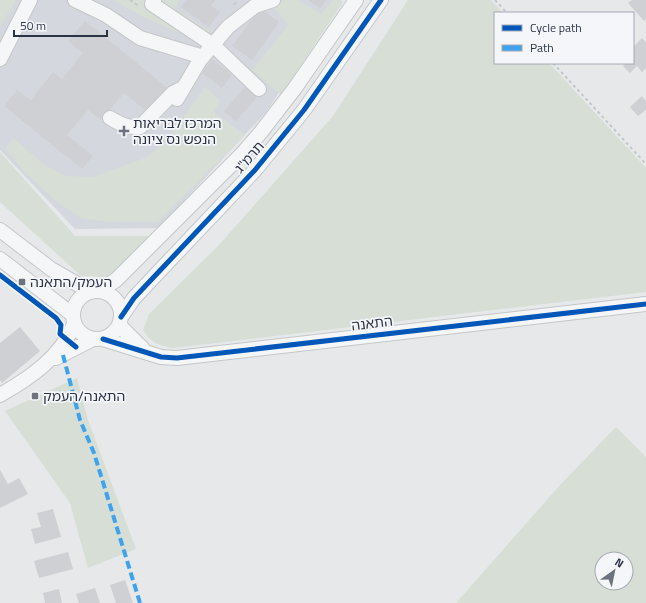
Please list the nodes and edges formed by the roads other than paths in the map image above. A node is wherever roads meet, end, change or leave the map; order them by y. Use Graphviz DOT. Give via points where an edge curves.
graph roads {
  1 [pos="30,0"];
  2 [pos="75,0"];
  3 [pos="154,0"];
  4 [pos="274,0"];
  5 [pos="356,0"];
  6 [pos="381,0"];
  7 [pos="213,46"];
  8 [pos="203,57"];
  9 [pos="0,59"];
  10 [pos="260,89"];
  11 [pos="110,118"];
  12 [pos="0,230"];
  13 [pos="0,258"];
  14 [pos="95,292"];
  15 [pos="646,304"];
  16 [pos="73,319"];
  17 [pos="120,321"];
  18 [pos="98,339"];
  19 [pos="152,354"];
  20 [pos="46,364"];
  21 [pos="0,395"];
  1 -- 9 [label="street"];
  2 -- 8 [label="street" via="106,15 140,38"];
  3 -- 7 [label="street" via="152,4"];
  4 -- 7 [label="street" via="255,6 239,17"];
  5 -- 14 [label="street, תרמ\"ג" via="295,88 240,155 116,280"];
  6 -- 17 [label="street, תרמ\"ג" via="304,110 256,170 134,298"];
  7 -- 8 [label="street"];
  7 -- 10 [label="street"];
  8 -- 11 [label="street" via="181,93 173,93 140,127 131,128"];
  12 -- 14 [label="street" via="51,269"];
  13 -- 16 [label="street"];
  14 -- 16 [label="street" via="80,298 76,303"];
  14 -- 17 [label="street" via="106,293 117,303"];
  15 -- 19 [label="street, התאנה" via="176,358"];
  16 -- 18 [label="street" via="82,334"];
  16 -- 20 [label="street" via="61,348"];
  17 -- 18 [label="street" via="115,331"];
  17 -- 19 [label="street, התאנה" via="134,342"];
  18 -- 19 [label="street, התאנה"];
  18 -- 20 [label="street"];
  20 -- 21 [label="street" via="17,386"];
}
